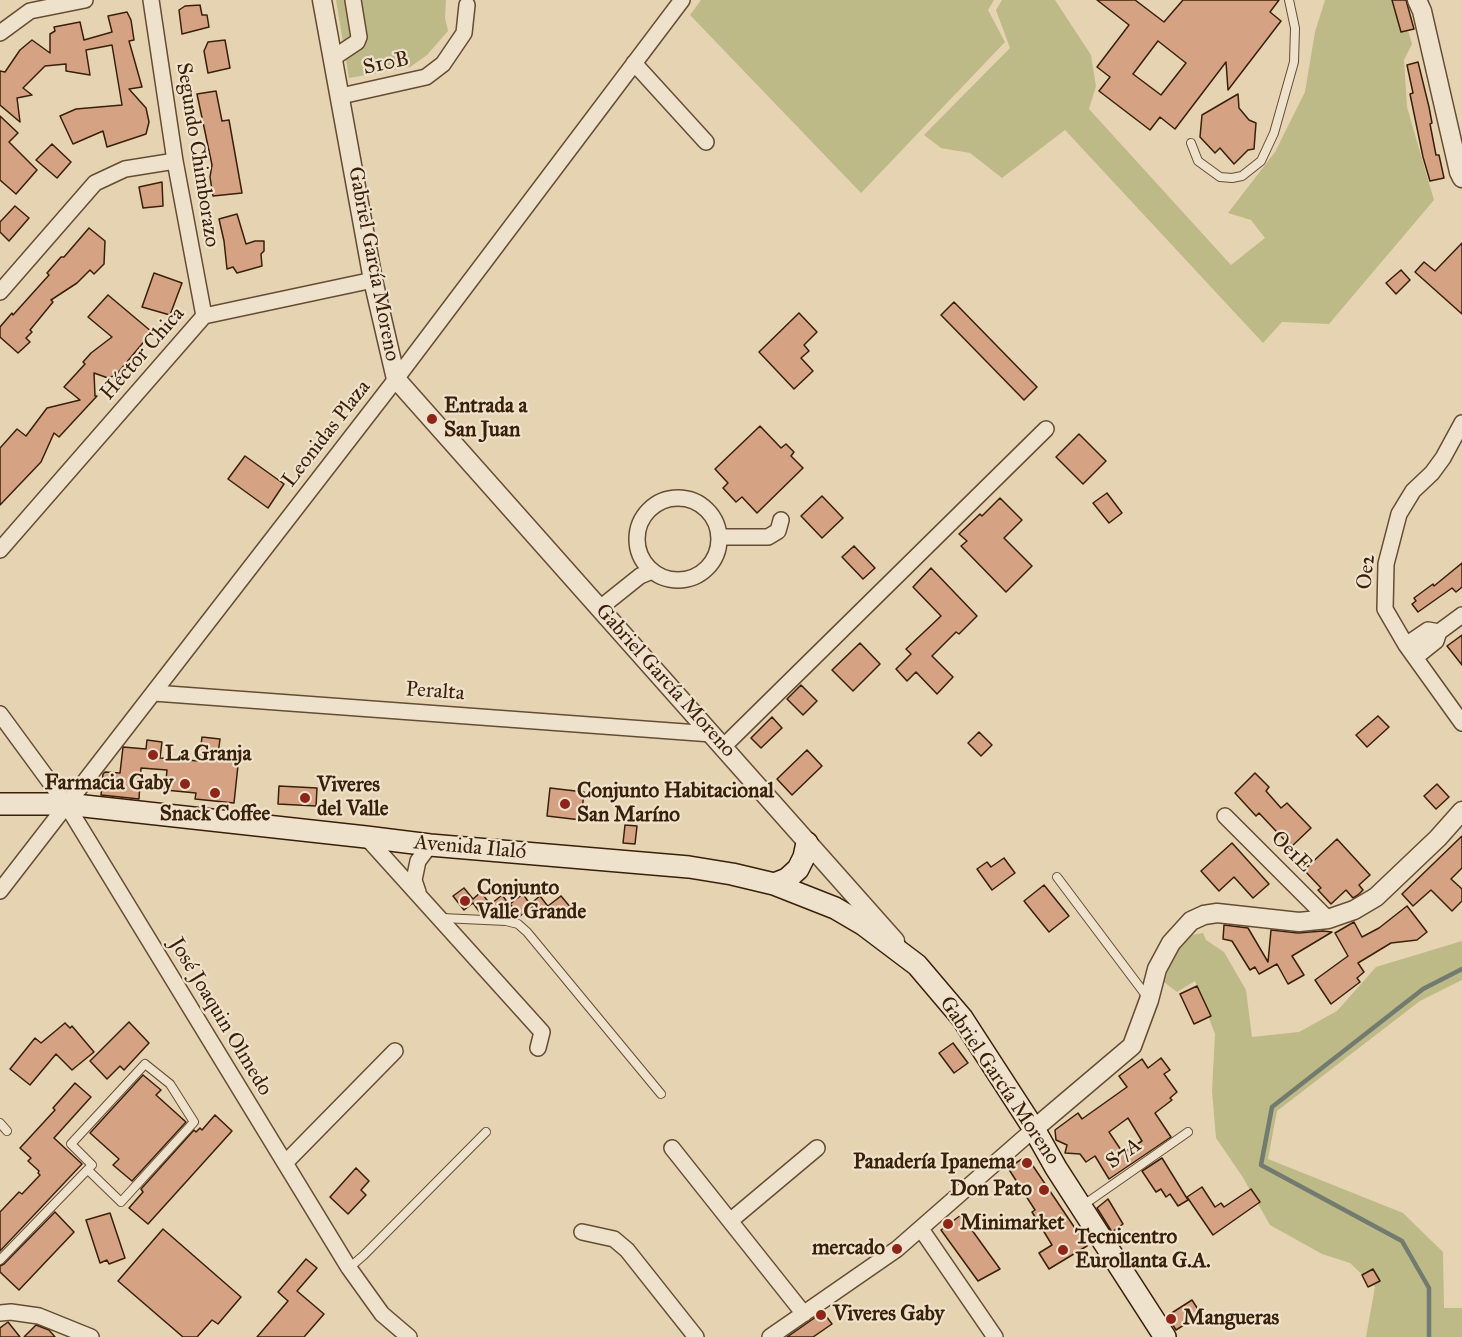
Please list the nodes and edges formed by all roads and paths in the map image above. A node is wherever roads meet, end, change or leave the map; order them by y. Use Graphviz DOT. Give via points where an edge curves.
graph roads {
  1 [pos="85,0"];
  2 [pos="151,0"];
  3 [pos="322,0"];
  4 [pos="353,0"];
  5 [pos="1289,0"];
  6 [pos="1417,0"];
  7 [pos="679,2"];
  8 [pos="467,5"];
  9 [pos="0,33"];
  10 [pos="333,58"];
  11 [pos="634,63"];
  12 [pos="341,96"];
  13 [pos="706,141"];
  14 [pos="1191,143"];
  15 [pos="175,160"];
  16 [pos="1462,178"];
  17 [pos="373,280"];
  18 [pos="0,292"];
  19 [pos="204,316"];
  20 [pos="396,379"];
  21 [pos="1462,423"];
  22 [pos="1046,429"];
  23 [pos="781,520"];
  24 [pos="719,537"];
  25 [pos="0,550"];
  26 [pos="652,571"];
  27 [pos="600,608"];
  28 [pos="1462,615"];
  29 [pos="1439,632"];
  30 [pos="1406,645"];
  31 [pos="1416,657"];
  32 [pos="154,693"];
  33 [pos="0,714"];
  34 [pos="1462,723"];
  35 [pos="718,740"];
  36 [pos="0,804"];
  37 [pos="66,804"];
  38 [pos="1462,811"];
  39 [pos="1225,816"];
  40 [pos="366,837"];
  41 [pos="807,843"];
  42 [pos="430,845"];
  43 [pos="1057,877"];
  44 [pos="774,884"];
  45 [pos="0,891"];
  46 [pos="418,892"];
  47 [pos="441,918"];
  48 [pos="1328,919"];
  49 [pos="917,965"];
  50 [pos="1149,1000"];
  51 [pos="538,1048"];
  52 [pos="394,1051"];
  53 [pos="661,1094"];
  54 [pos="0,1123"];
  55 [pos="1035,1129"];
  56 [pos="7,1131"];
  57 [pos="486,1132"];
  58 [pos="1188,1132"];
  59 [pos="672,1148"];
  60 [pos="817,1148"];
  61 [pos="285,1163"];
  62 [pos="88,1170"];
  63 [pos="1081,1206"];
  64 [pos="730,1221"];
  65 [pos="921,1229"];
  66 [pos="582,1232"];
  67 [pos="0,1260"];
  68 [pos="349,1268"];
  69 [pos="0,1313"];
  70 [pos="804,1314"];
  71 [pos="91,1337"];
  72 [pos="409,1337"];
  73 [pos="696,1337"];
  74 [pos="770,1337"];
  75 [pos="994,1337"];
  76 [pos="1165,1337"];
  1 -- 9 [label="street" via="30,11"];
  2 -- 15 [label="street, Segundo Chimborazo"];
  3 -- 10 [label="street, Gabriel García Moreno"];
  4 -- 10 [label="street" via="357,42"];
  5 -- 14 [label="lane" via="1295,28 1294,62 1274,133 1261,161 1242,176 1220,177 1198,161"];
  6 -- 16 [label="street"];
  7 -- 11 [label="street, Leonidas Plaza"];
  8 -- 12 [label="street, S10B" via="464,33 443,64 426,77"];
  10 -- 12 [label="street, Gabriel García Moreno"];
  11 -- 13 [label="street"];
  11 -- 20 [label="street, Leonidas Plaza"];
  12 -- 17 [label="street, Gabriel García Moreno"];
  15 -- 18 [label="street" via="125,169 95,183"];
  15 -- 19 [label="street, Segundo Chimborazo"];
  17 -- 19 [label="street, Héctor Chica"];
  17 -- 20 [label="street, Gabriel García Moreno"];
  19 -- 25 [label="street, Héctor Chica"];
  20 -- 27 [label="street, Gabriel García Moreno"];
  20 -- 32 [label="street, Leonidas Plaza"];
  21 -- 30 [label="street, Oe2" via="1443,458 1413,491 1399,514 1386,564 1385,609"];
  22 -- 35 [label="street"];
  23 -- 24 [label="street" via="778,531 768,537"];
  24 -- 26 [label="street" via="714,560 692,578 664,578"];
  24 -- 26 [label="street" via="716,522 695,502 681,498 653,506 643,517 637,546"];
  26 -- 27 [label="street"];
  27 -- 35 [label="street, Gabriel García Moreno"];
  28 -- 29 [label="street"];
  29 -- 30 [label="street" via="1428,630"];
  29 -- 31 [label="street" via="1436,641"];
  30 -- 31 [label="street, Oe2"];
  31 -- 34 [label="street, Oe2"];
  32 -- 35 [label="street, Peralta"];
  32 -- 37 [label="street, Leonidas Plaza" via="119,744"];
  33 -- 37 [label="street, José Joaquin Olmedo"];
  35 -- 41 [label="street, Gabriel García Moreno"];
  36 -- 37 [label="main road, Avenida Ilaló"];
  37 -- 40 [label="main road, Avenida Ilaló"];
  37 -- 45 [label="street, Leonidas Plaza"];
  37 -- 61 [label="street, José Joaquin Olmedo"];
  38 -- 48 [label="street" via="1376,897"];
  39 -- 48 [label="street, Oe1E"];
  40 -- 42 [label="main road, Avenida Ilaló"];
  40 -- 46 [label="street"];
  41 -- 44 [label="main road" via="798,869"];
  41 -- 49 [label="street, Gabriel García Moreno"];
  42 -- 44 [label="main road, Avenida Ilaló" via="689,867"];
  42 -- 46 [label="street" via="418,861 414,880"];
  43 -- 50 [label="lane"];
  44 -- 49 [label="main road, Avenida Ilaló" via="854,919"];
  46 -- 47 [label="street"];
  47 -- 51 [label="street" via="542,1032"];
  47 -- 53 [label="lane" via="518,924"];
  48 -- 50 [label="street" via="1299,922 1204,915 1191,921 1172,943 1157,969"];
  49 -- 55 [label="main road, Gabriel García Moreno" via="962,1018"];
  50 -- 55 [label="street" via="1132,1046"];
  52 -- 61 [label="street"];
  54 -- 56 [label="lane"];
  55 -- 63 [label="main road, Gabriel García Moreno"];
  55 -- 65 [label="street"];
  57 -- 68 [label="lane"];
  58 -- 63 [label="lane, S7A"];
  59 -- 64 [label="street"];
  60 -- 64 [label="street"];
  61 -- 68 [label="street, José Joaquin Olmedo"];
  62 -- 62 [label="lane" via="121,1202 194,1122 171,1084 144,1064 71,1144 92,1165"];
  62 -- 67 [label="lane"];
  63 -- 76 [label="main road, Gabriel García Moreno"];
  64 -- 70 [label="street"];
  65 -- 70 [label="street"];
  65 -- 75 [label="street"];
  66 -- 73 [label="street" via="614,1239 627,1250"];
  68 -- 72 [label="street, José Joaquin Olmedo" via="382,1314"];
  69 -- 71 [label="street" via="39,1316"];
  70 -- 74 [label="street"];
}
